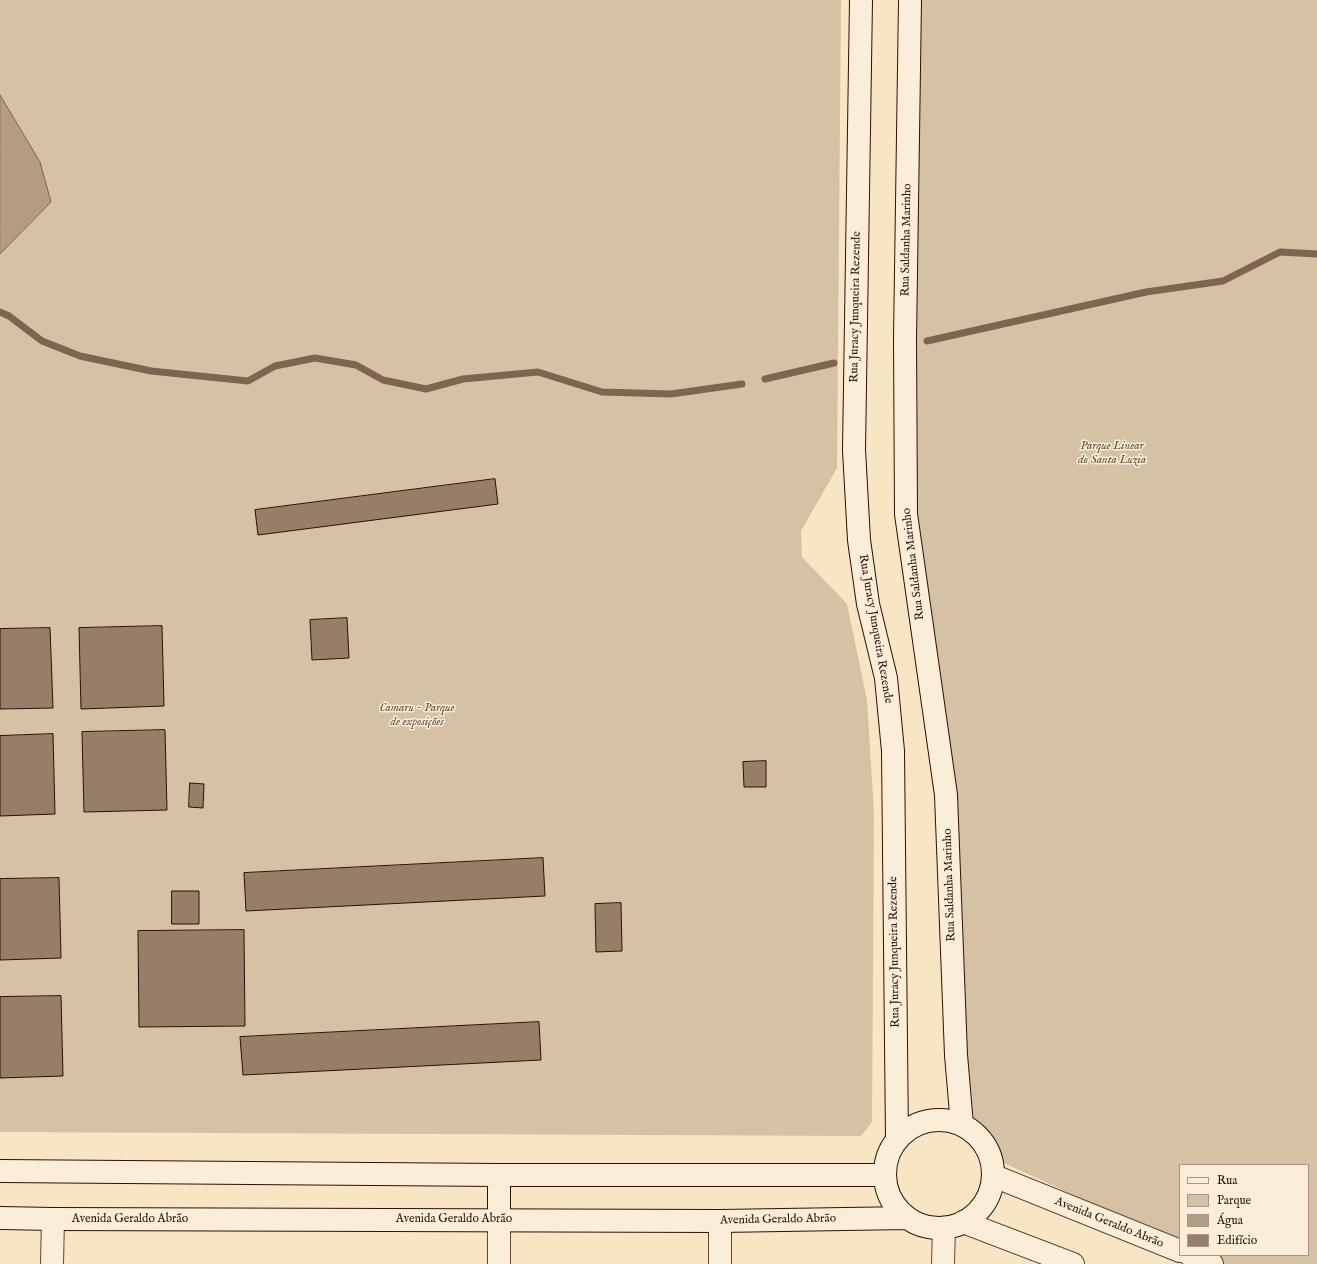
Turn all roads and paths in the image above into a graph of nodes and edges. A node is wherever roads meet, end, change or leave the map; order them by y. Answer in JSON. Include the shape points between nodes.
{"nodes":[{"id":1,"x":861,"y":0,"type":"edge"},
{"id":2,"x":910,"y":0,"type":"edge"},
{"id":3,"x":962,"y":1125,"type":"junction"},
{"id":4,"x":897,"y":1139,"type":"junction"},
{"id":5,"x":0,"y":1171,"type":"edge"},
{"id":6,"x":884,"y":1174,"type":"junction"},
{"id":7,"x":499,"y":1175,"type":"junction"},
{"id":8,"x":994,"y":1176,"type":"junction"},
{"id":9,"x":0,"y":1218,"type":"edge"},
{"id":10,"x":908,"y":1218,"type":"junction"},
{"id":11,"x":53,"y":1220,"type":"junction"},
{"id":12,"x":500,"y":1220,"type":"junction"},
{"id":13,"x":720,"y":1221,"type":"junction"},
{"id":14,"x":953,"y":1225,"type":"junction"},
{"id":15,"x":1179,"y":1251,"type":"edge"},
{"id":16,"x":1192,"y":1256,"type":"edge"},
{"id":17,"x":52,"y":1264,"type":"edge"},
{"id":18,"x":499,"y":1264,"type":"edge"},
{"id":19,"x":720,"y":1264,"type":"edge"},
{"id":20,"x":944,"y":1264,"type":"edge"},
{"id":21,"x":1073,"y":1264,"type":"edge"},
{"id":22,"x":1212,"y":1264,"type":"edge"}],
"edges":[{"from":1,"to":4,"type":"main road","name":"Rua Juracy Junqueira Rezende","via":[[854,450],[859,540],[868,604],[886,678],[894,751]]},
{"from":2,"to":3,"type":"main road","name":"Rua Saldanha Marinho","via":[[905,339],[906,514],[946,795],[956,1055]]},
{"from":3,"to":4,"type":"main road","name":"Avenida Geraldo Abrão","via":[[944,1120],[926,1121],[910,1128]]},
{"from":3,"to":8,"type":"main road","name":"Avenida Geraldo Abrão","via":[[978,1136],[989,1151]]},
{"from":4,"to":6,"type":"main road","name":"Avenida Geraldo Abrão","via":[[888,1154]]},
{"from":5,"to":7,"type":"main road"},
{"from":6,"to":7,"type":"main road"},
{"from":6,"to":10,"type":"main road","name":"Avenida Geraldo Abrão","via":[[886,1188],[893,1204]]},
{"from":7,"to":12,"type":"main road"},
{"from":8,"to":14,"type":"main road","name":"Avenida Geraldo Abrão","via":[[992,1188],[984,1205],[971,1218]]},
{"from":8,"to":15,"type":"main road","name":"Avenida Geraldo Abrão"},
{"from":9,"to":11,"type":"main road","name":"Avenida Geraldo Abrão"},
{"from":10,"to":13,"type":"main road","name":"Avenida Geraldo Abrão"},
{"from":10,"to":14,"type":"main road","name":"Avenida Geraldo Abrão","via":[[920,1225],[937,1228]]},
{"from":11,"to":12,"type":"main road","name":"Avenida Geraldo Abrão"},
{"from":11,"to":17,"type":"main road"},
{"from":12,"to":13,"type":"main road","name":"Avenida Geraldo Abrão"},
{"from":12,"to":18,"type":"main road"},
{"from":13,"to":19,"type":"main road"},
{"from":14,"to":20,"type":"main road"},
{"from":14,"to":21,"type":"main road","name":"Avenida Geraldo Abrão"},
{"from":16,"to":22,"type":"main road"}]}
